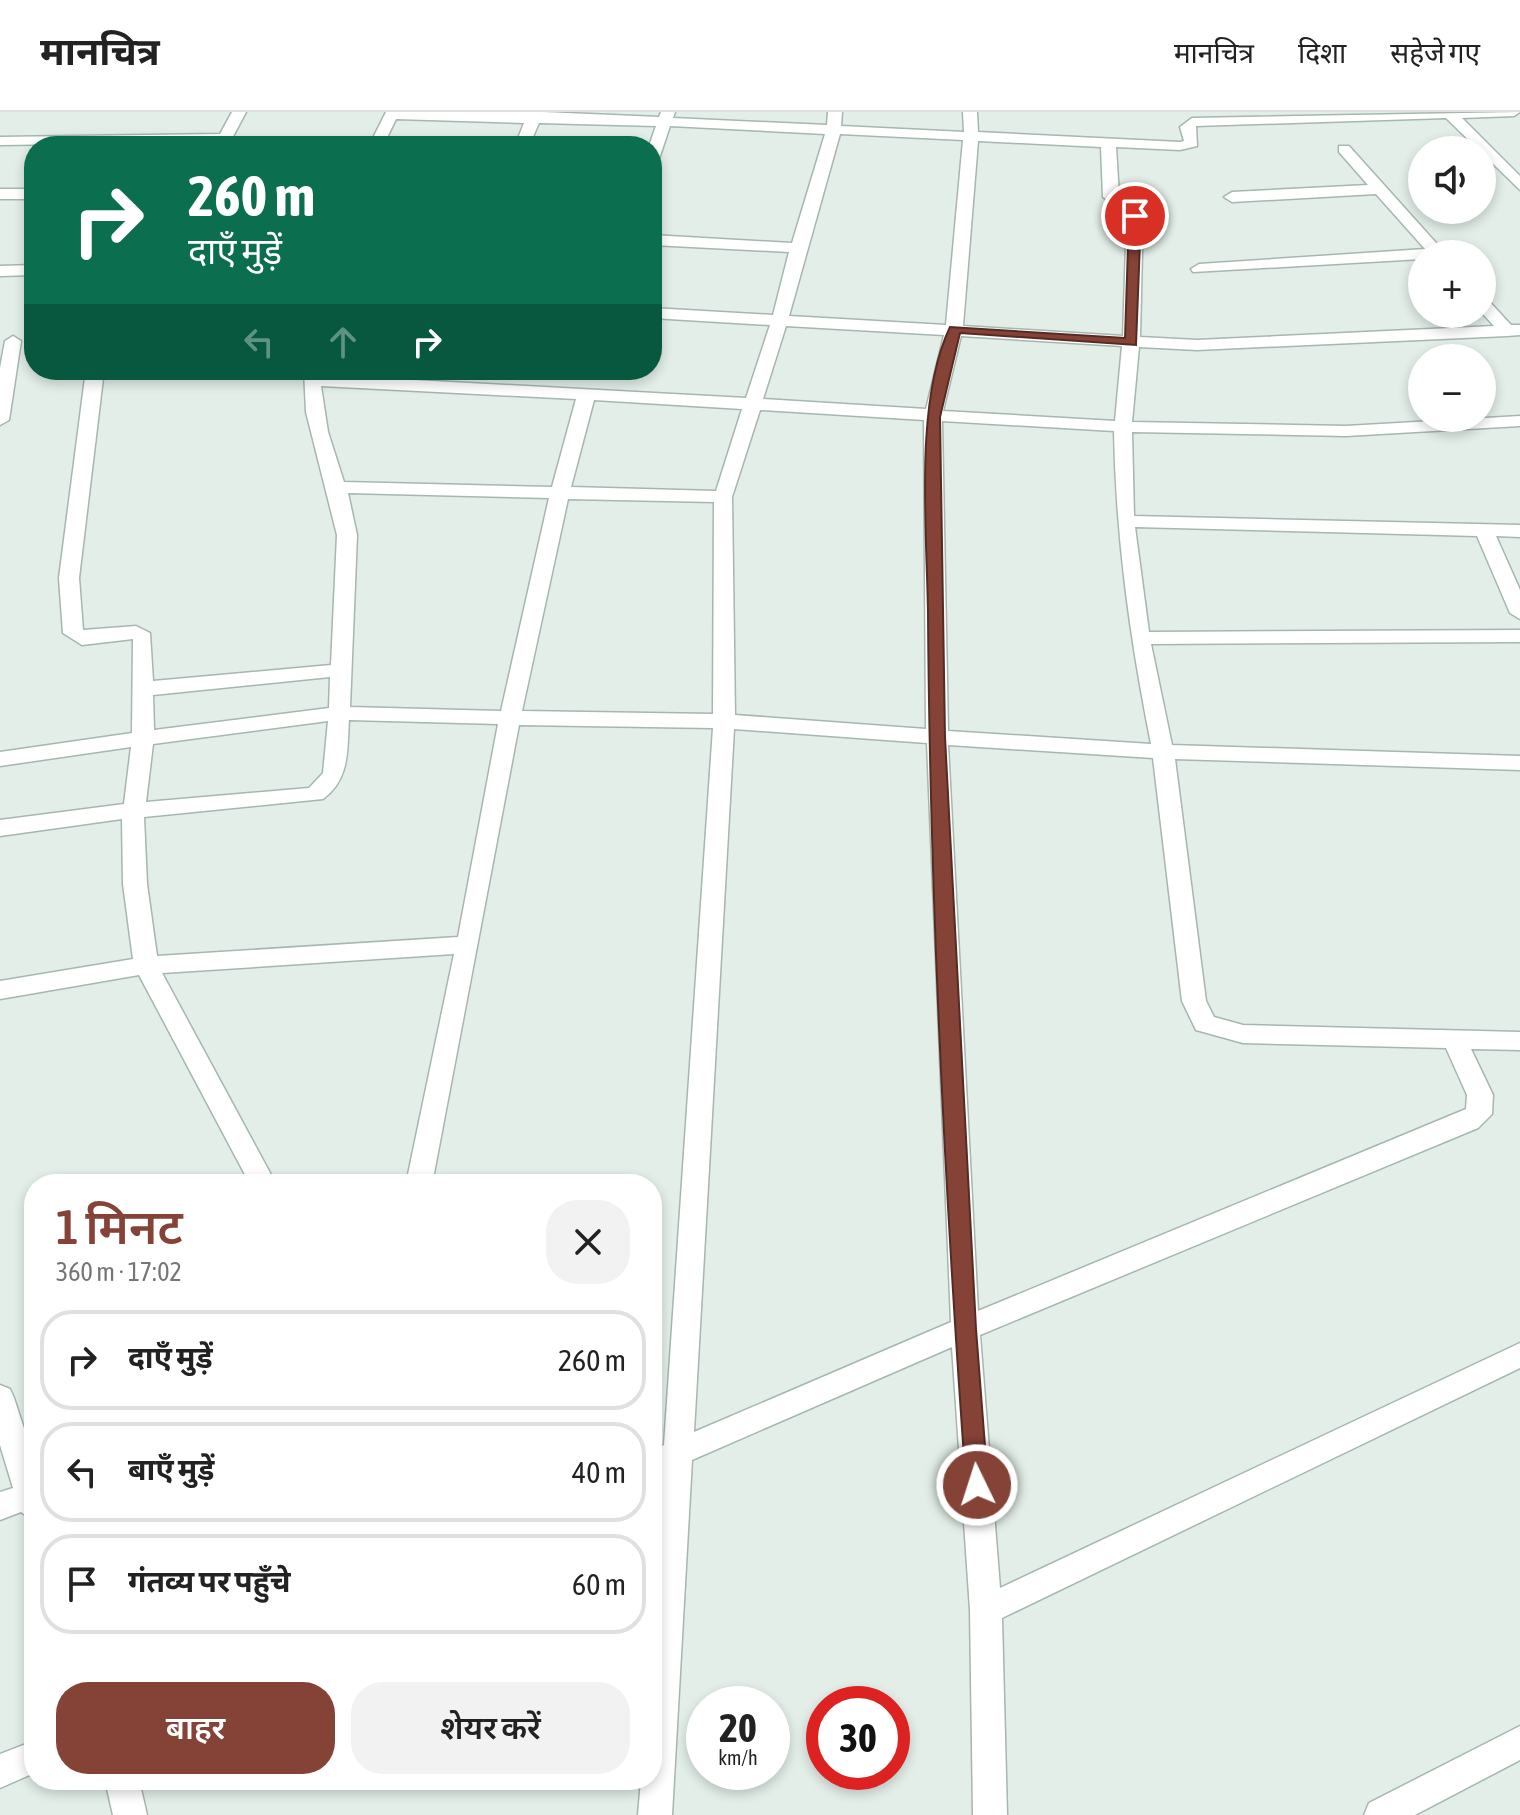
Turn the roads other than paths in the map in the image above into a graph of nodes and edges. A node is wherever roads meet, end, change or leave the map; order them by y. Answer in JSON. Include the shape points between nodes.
{"nodes":[{"id":1,"x":239,"y":112,"type":"edge"},
{"id":2,"x":835,"y":112,"type":"edge"},
{"id":3,"x":970,"y":112,"type":"edge"},
{"id":4,"x":1514,"y":112,"type":"edge"},
{"id":5,"x":392,"y":114,"type":"edge"},
{"id":6,"x":535,"y":115,"type":"edge"},
{"id":7,"x":1451,"y":115,"type":"junction"},
{"id":8,"x":667,"y":117,"type":"edge"},
{"id":9,"x":834,"y":129,"type":"junction"},
{"id":10,"x":226,"y":136,"type":"edge"},
{"id":11,"x":381,"y":136,"type":"edge"},
{"id":12,"x":526,"y":136,"type":"edge"},
{"id":13,"x":660,"y":136,"type":"edge"},
{"id":14,"x":971,"y":136,"type":"junction"},
{"id":15,"x":0,"y":141,"type":"edge"},
{"id":16,"x":24,"y":141,"type":"edge"},
{"id":17,"x":1108,"y":142,"type":"junction"},
{"id":18,"x":1344,"y":149,"type":"dead end"},
{"id":19,"x":1520,"y":185,"type":"edge"},
{"id":20,"x":1380,"y":189,"type":"junction"},
{"id":21,"x":0,"y":194,"type":"edge"},
{"id":22,"x":24,"y":194,"type":"edge"},
{"id":23,"x":1232,"y":197,"type":"dead end"},
{"id":24,"x":1425,"y":240,"type":"edge"},
{"id":25,"x":662,"y":241,"type":"edge"},
{"id":26,"x":798,"y":248,"type":"junction"},
{"id":27,"x":1408,"y":255,"type":"edge"},
{"id":28,"x":1199,"y":269,"type":"dead end"},
{"id":29,"x":24,"y":270,"type":"edge"},
{"id":30,"x":0,"y":271,"type":"edge"},
{"id":31,"x":662,"y":313,"type":"edge"},
{"id":32,"x":1496,"y":316,"type":"edge"},
{"id":33,"x":780,"y":319,"type":"junction"},
{"id":34,"x":954,"y":329,"type":"junction"},
{"id":35,"x":1513,"y":331,"type":"edge"},
{"id":36,"x":6,"y":342,"type":"edge"},
{"id":37,"x":1131,"y":342,"type":"junction"},
{"id":38,"x":94,"y":380,"type":"edge"},
{"id":39,"x":312,"y":380,"type":"edge"},
{"id":40,"x":377,"y":380,"type":"edge"},
{"id":41,"x":586,"y":396,"type":"junction"},
{"id":42,"x":752,"y":406,"type":"junction"},
{"id":43,"x":933,"y":417,"type":"junction"},
{"id":44,"x":0,"y":420,"type":"edge"},
{"id":45,"x":1520,"y":421,"type":"edge"},
{"id":46,"x":1123,"y":425,"type":"junction"},
{"id":47,"x":338,"y":487,"type":"junction"},
{"id":48,"x":560,"y":492,"type":"junction"},
{"id":49,"x":723,"y":497,"type":"junction"},
{"id":50,"x":1125,"y":521,"type":"junction"},
{"id":51,"x":1484,"y":530,"type":"junction"},
{"id":52,"x":1520,"y":531,"type":"edge"},
{"id":53,"x":1520,"y":613,"type":"edge"},
{"id":54,"x":1520,"y":636,"type":"edge"},
{"id":55,"x":1140,"y":638,"type":"junction"},
{"id":56,"x":341,"y":670,"type":"junction"},
{"id":57,"x":143,"y":689,"type":"junction"},
{"id":58,"x":339,"y":713,"type":"junction"},
{"id":59,"x":510,"y":718,"type":"junction"},
{"id":60,"x":724,"y":721,"type":"junction"},
{"id":61,"x":937,"y":737,"type":"junction"},
{"id":62,"x":143,"y":738,"type":"junction"},
{"id":63,"x":1163,"y":752,"type":"junction"},
{"id":64,"x":0,"y":759,"type":"edge"},
{"id":65,"x":1520,"y":763,"type":"edge"},
{"id":66,"x":134,"y":810,"type":"junction"},
{"id":67,"x":0,"y":828,"type":"edge"},
{"id":68,"x":468,"y":945,"type":"junction"},
{"id":69,"x":146,"y":965,"type":"junction"},
{"id":70,"x":0,"y":990,"type":"edge"},
{"id":71,"x":1454,"y":1039,"type":"junction"},
{"id":72,"x":1520,"y":1041,"type":"edge"},
{"id":73,"x":258,"y":1174,"type":"edge"},
{"id":74,"x":421,"y":1174,"type":"edge"},
{"id":75,"x":965,"y":1329,"type":"junction"},
{"id":76,"x":1520,"y":1355,"type":"edge"},
{"id":77,"x":0,"y":1398,"type":"edge"},
{"id":78,"x":665,"y":1458,"type":"edge"},
{"id":79,"x":24,"y":1475,"type":"edge"},
{"id":80,"x":24,"y":1502,"type":"edge"},
{"id":81,"x":0,"y":1506,"type":"edge"},
{"id":82,"x":662,"y":1565,"type":"edge"},
{"id":83,"x":986,"y":1610,"type":"junction"},
{"id":84,"x":1520,"y":1742,"type":"edge"},
{"id":85,"x":24,"y":1761,"type":"edge"},
{"id":86,"x":0,"y":1771,"type":"edge"},
{"id":87,"x":124,"y":1790,"type":"edge"},
{"id":88,"x":656,"y":1790,"type":"edge"},
{"id":89,"x":130,"y":1815,"type":"edge"},
{"id":90,"x":655,"y":1815,"type":"edge"},
{"id":91,"x":990,"y":1815,"type":"edge"},
{"id":92,"x":1381,"y":1815,"type":"edge"}],
"edges":[{"from":1,"to":10,"type":"street"},
{"from":2,"to":9,"type":"street"},
{"from":3,"to":14,"type":"street"},
{"from":4,"to":7,"type":"street"},
{"from":5,"to":6,"type":"street"},
{"from":5,"to":11,"type":"street"},
{"from":6,"to":8,"type":"street"},
{"from":6,"to":12,"type":"street"},
{"from":7,"to":17,"type":"street","via":[[1198,121],[1188,123],[1188,145]]},
{"from":7,"to":19,"type":"street"},
{"from":8,"to":9,"type":"street"},
{"from":8,"to":13,"type":"street"},
{"from":9,"to":14,"type":"street"},
{"from":9,"to":26,"type":"street"},
{"from":14,"to":17,"type":"street"},
{"from":14,"to":34,"type":"street"},
{"from":15,"to":16,"type":"street"},
{"from":17,"to":37,"type":"street","via":[[1111,197],[1135,212]]},
{"from":18,"to":20,"type":"street"},
{"from":20,"to":23,"type":"street"},
{"from":20,"to":24,"type":"street"},
{"from":21,"to":22,"type":"street"},
{"from":25,"to":26,"type":"street"},
{"from":26,"to":33,"type":"street"},
{"from":27,"to":28,"type":"street"},
{"from":29,"to":30,"type":"street"},
{"from":31,"to":33,"type":"street"},
{"from":32,"to":35,"type":"street"},
{"from":33,"to":34,"type":"street"},
{"from":33,"to":42,"type":"street"},
{"from":34,"to":37,"type":"street"},
{"from":34,"to":43,"type":"street"},
{"from":35,"to":37,"type":"street","via":[[1251,345]]},
{"from":36,"to":44,"type":"street"},
{"from":37,"to":46,"type":"street"},
{"from":38,"to":57,"type":"street","via":[[69,578],[70,620],[73,633],[82,639],[136,632],[143,637]]},
{"from":39,"to":47,"type":"street","via":[[315,413]]},
{"from":40,"to":41,"type":"street"},
{"from":41,"to":42,"type":"street"},
{"from":41,"to":48,"type":"street"},
{"from":42,"to":43,"type":"street"},
{"from":42,"to":49,"type":"street"},
{"from":43,"to":46,"type":"street"},
{"from":43,"to":61,"type":"street"},
{"from":45,"to":46,"type":"street","via":[[1347,431]]},
{"from":46,"to":50,"type":"street"},
{"from":47,"to":48,"type":"street"},
{"from":47,"to":56,"type":"street","via":[[347,535]]},
{"from":48,"to":49,"type":"street"},
{"from":48,"to":59,"type":"street"},
{"from":49,"to":60,"type":"street"},
{"from":50,"to":51,"type":"street"},
{"from":50,"to":55,"type":"street"},
{"from":51,"to":52,"type":"street"},
{"from":51,"to":53,"type":"street"},
{"from":54,"to":55,"type":"street"},
{"from":55,"to":63,"type":"street"},
{"from":56,"to":57,"type":"street"},
{"from":56,"to":58,"type":"street"},
{"from":57,"to":62,"type":"street"},
{"from":58,"to":59,"type":"street"},
{"from":58,"to":62,"type":"street"},
{"from":58,"to":66,"type":"street","via":[[334,773],[315,794]]},
{"from":59,"to":60,"type":"street"},
{"from":59,"to":68,"type":"street"},
{"from":60,"to":61,"type":"street"},
{"from":60,"to":78,"type":"street"},
{"from":61,"to":63,"type":"street"},
{"from":61,"to":75,"type":"street"},
{"from":62,"to":64,"type":"street"},
{"from":62,"to":66,"type":"street"},
{"from":63,"to":65,"type":"street"},
{"from":63,"to":71,"type":"street","via":[[1194,1001],[1205,1024],[1243,1034]]},
{"from":66,"to":67,"type":"street"},
{"from":66,"to":69,"type":"street","via":[[133,854]]},
{"from":68,"to":69,"type":"street"},
{"from":68,"to":74,"type":"street"},
{"from":69,"to":70,"type":"street"},
{"from":69,"to":73,"type":"street"},
{"from":71,"to":72,"type":"street"},
{"from":71,"to":75,"type":"street","via":[[1480,1095],[1479,1114],[1469,1121]]},
{"from":75,"to":78,"type":"street"},
{"from":75,"to":83,"type":"street"},
{"from":76,"to":83,"type":"street"},
{"from":77,"to":79,"type":"street"},
{"from":78,"to":82,"type":"street"},
{"from":80,"to":81,"type":"street"},
{"from":83,"to":91,"type":"street"},
{"from":84,"to":92,"type":"street"},
{"from":85,"to":86,"type":"street"},
{"from":87,"to":89,"type":"street"},
{"from":88,"to":90,"type":"street"}]}
